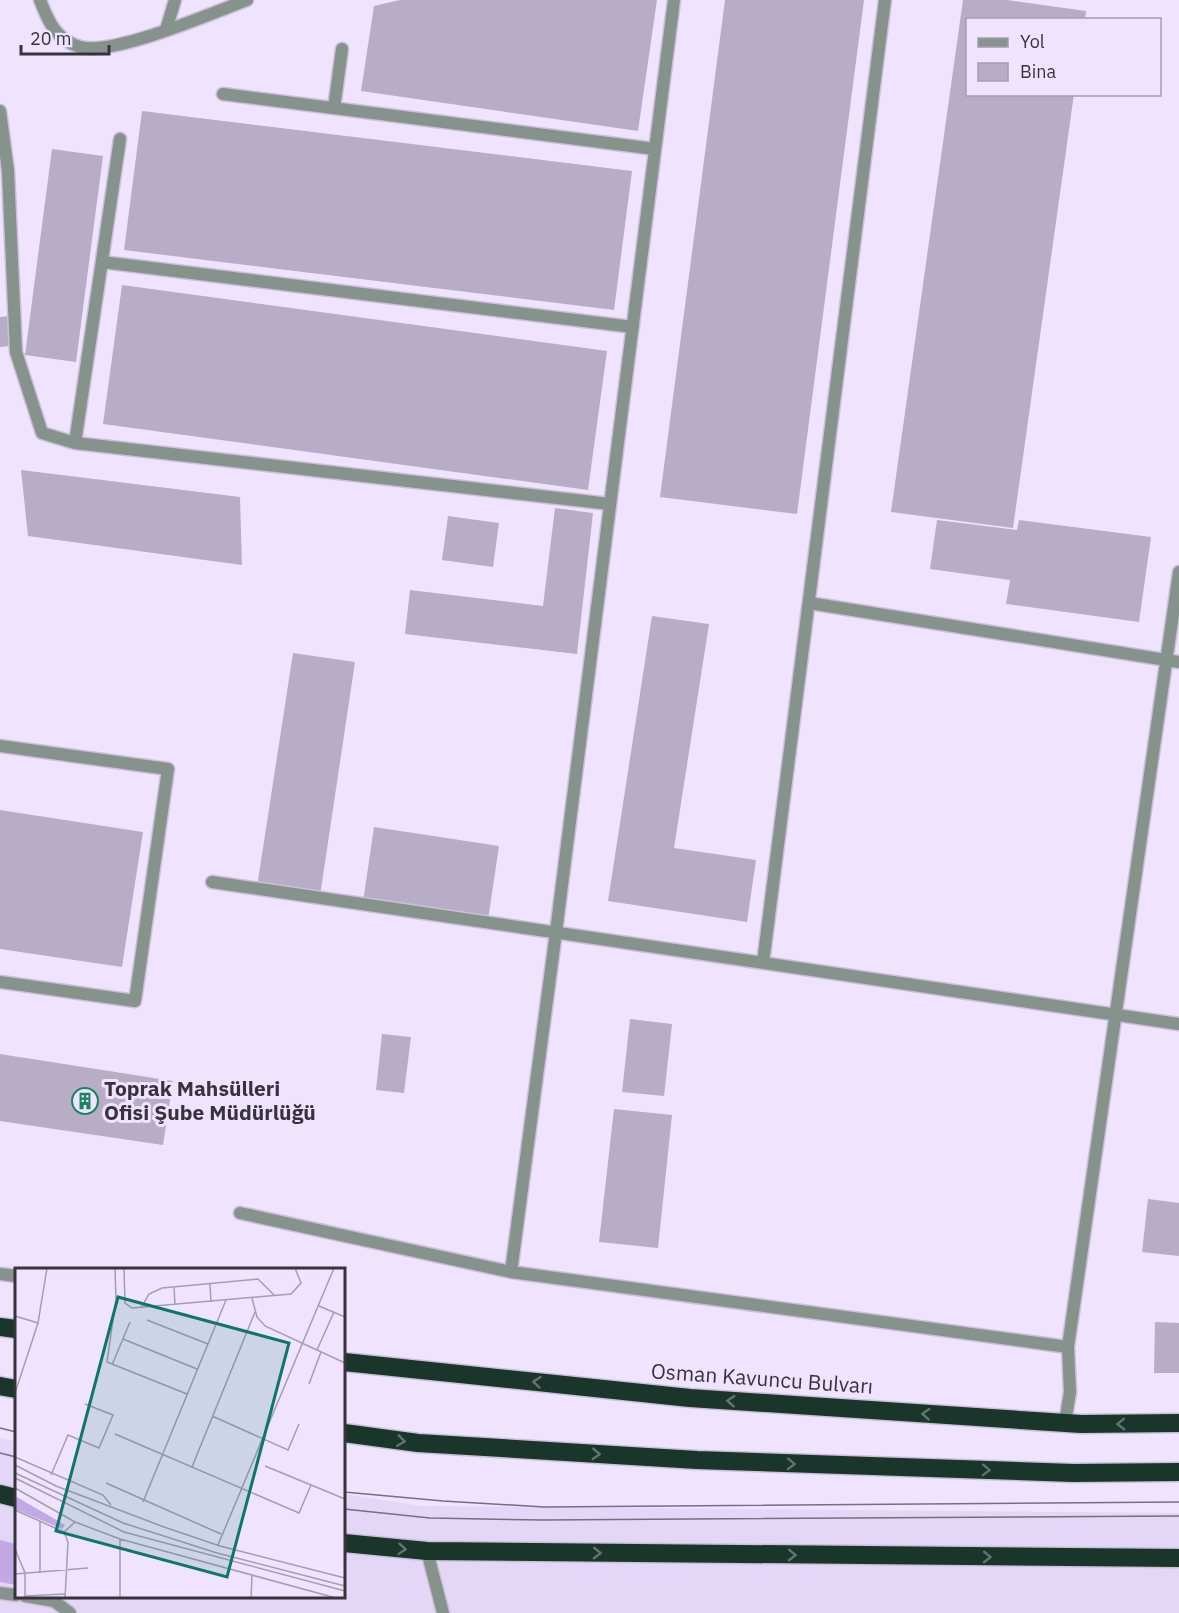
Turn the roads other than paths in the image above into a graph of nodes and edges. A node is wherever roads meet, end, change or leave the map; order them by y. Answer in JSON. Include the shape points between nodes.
{"nodes":[{"id":1,"x":40,"y":0,"type":"edge"},
{"id":2,"x":175,"y":0,"type":"edge"},
{"id":3,"x":247,"y":0,"type":"edge"},
{"id":4,"x":674,"y":0,"type":"edge"},
{"id":5,"x":885,"y":0,"type":"edge"},
{"id":6,"x":166,"y":30,"type":"junction"},
{"id":7,"x":342,"y":49,"type":"dead end"},
{"id":8,"x":223,"y":94,"type":"dead end"},
{"id":9,"x":334,"y":108,"type":"junction"},
{"id":10,"x":0,"y":111,"type":"edge"},
{"id":11,"x":120,"y":139,"type":"dead end"},
{"id":12,"x":655,"y":149,"type":"junction"},
{"id":13,"x":102,"y":262,"type":"junction"},
{"id":14,"x":633,"y":327,"type":"junction"},
{"id":15,"x":75,"y":443,"type":"junction"},
{"id":16,"x":610,"y":504,"type":"junction"},
{"id":17,"x":1179,"y":572,"type":"edge"},
{"id":18,"x":809,"y":603,"type":"junction"},
{"id":19,"x":1173,"y":661,"type":"edge"},
{"id":20,"x":0,"y":746,"type":"edge"},
{"id":21,"x":212,"y":882,"type":"dead end"},
{"id":22,"x":556,"y":932,"type":"junction"},
{"id":23,"x":763,"y":963,"type":"junction"},
{"id":24,"x":0,"y":982,"type":"edge"},
{"id":25,"x":1116,"y":1014,"type":"junction"},
{"id":26,"x":1179,"y":1024,"type":"edge"},
{"id":27,"x":240,"y":1213,"type":"dead end"},
{"id":28,"x":511,"y":1272,"type":"junction"},
{"id":29,"x":0,"y":1274,"type":"edge"},
{"id":30,"x":15,"y":1276,"type":"edge"},
{"id":31,"x":0,"y":1327,"type":"edge"},
{"id":32,"x":15,"y":1329,"type":"edge"},
{"id":33,"x":1068,"y":1347,"type":"junction"},
{"id":34,"x":345,"y":1362,"type":"edge"},
{"id":35,"x":0,"y":1386,"type":"edge"},
{"id":36,"x":15,"y":1389,"type":"edge"},
{"id":37,"x":1065,"y":1423,"type":"junction"},
{"id":38,"x":1179,"y":1423,"type":"edge"},
{"id":39,"x":345,"y":1433,"type":"edge"},
{"id":40,"x":1179,"y":1472,"type":"edge"},
{"id":41,"x":0,"y":1494,"type":"edge"},
{"id":42,"x":15,"y":1498,"type":"edge"},
{"id":43,"x":345,"y":1544,"type":"edge"},
{"id":44,"x":427,"y":1551,"type":"junction"},
{"id":45,"x":1179,"y":1558,"type":"edge"},
{"id":46,"x":0,"y":1593,"type":"edge"},
{"id":47,"x":15,"y":1595,"type":"edge"},
{"id":48,"x":56,"y":1599,"type":"edge"},
{"id":49,"x":70,"y":1613,"type":"edge"},
{"id":50,"x":443,"y":1613,"type":"edge"}],
"edges":[{"from":1,"to":6,"type":"street","via":[[50,25],[80,47],[104,48]]},
{"from":2,"to":6,"type":"street"},
{"from":3,"to":6,"type":"street"},
{"from":4,"to":12,"type":"street"},
{"from":5,"to":18,"type":"street"},
{"from":7,"to":9,"type":"street"},
{"from":8,"to":9,"type":"street"},
{"from":9,"to":12,"type":"street"},
{"from":10,"to":15,"type":"street","via":[[8,171],[16,352],[42,434]]},
{"from":11,"to":13,"type":"street"},
{"from":12,"to":14,"type":"street"},
{"from":13,"to":14,"type":"street"},
{"from":13,"to":15,"type":"street"},
{"from":14,"to":16,"type":"street"},
{"from":15,"to":16,"type":"street"},
{"from":16,"to":22,"type":"street"},
{"from":17,"to":19,"type":"street"},
{"from":18,"to":19,"type":"street"},
{"from":18,"to":23,"type":"street"},
{"from":19,"to":25,"type":"street"},
{"from":20,"to":24,"type":"street","via":[[168,769],[135,1001]]},
{"from":21,"to":22,"type":"street"},
{"from":22,"to":23,"type":"street"},
{"from":22,"to":28,"type":"street"},
{"from":23,"to":25,"type":"street"},
{"from":25,"to":26,"type":"street"},
{"from":25,"to":33,"type":"street"},
{"from":27,"to":28,"type":"street"},
{"from":28,"to":33,"type":"street"},
{"from":29,"to":30,"type":"street"},
{"from":31,"to":32,"type":"highway"},
{"from":33,"to":37,"type":"street","via":[[1070,1392]]},
{"from":37,"to":34,"type":"highway","name":"Osman Kavuncu Bulvarı","one_way":true,"via":[[690,1398]]},
{"from":35,"to":36,"type":"highway"},
{"from":38,"to":37,"type":"highway","name":"Osman Kavuncu Bulvarı","one_way":true},
{"from":39,"to":40,"type":"highway","one_way":true,"via":[[418,1443],[697,1460],[1073,1473]]},
{"from":41,"to":42,"type":"highway"},
{"from":43,"to":44,"type":"highway","one_way":true},
{"from":44,"to":45,"type":"highway","one_way":true},
{"from":44,"to":50,"type":"street"},
{"from":46,"to":47,"type":"street"},
{"from":48,"to":49,"type":"street"}]}
